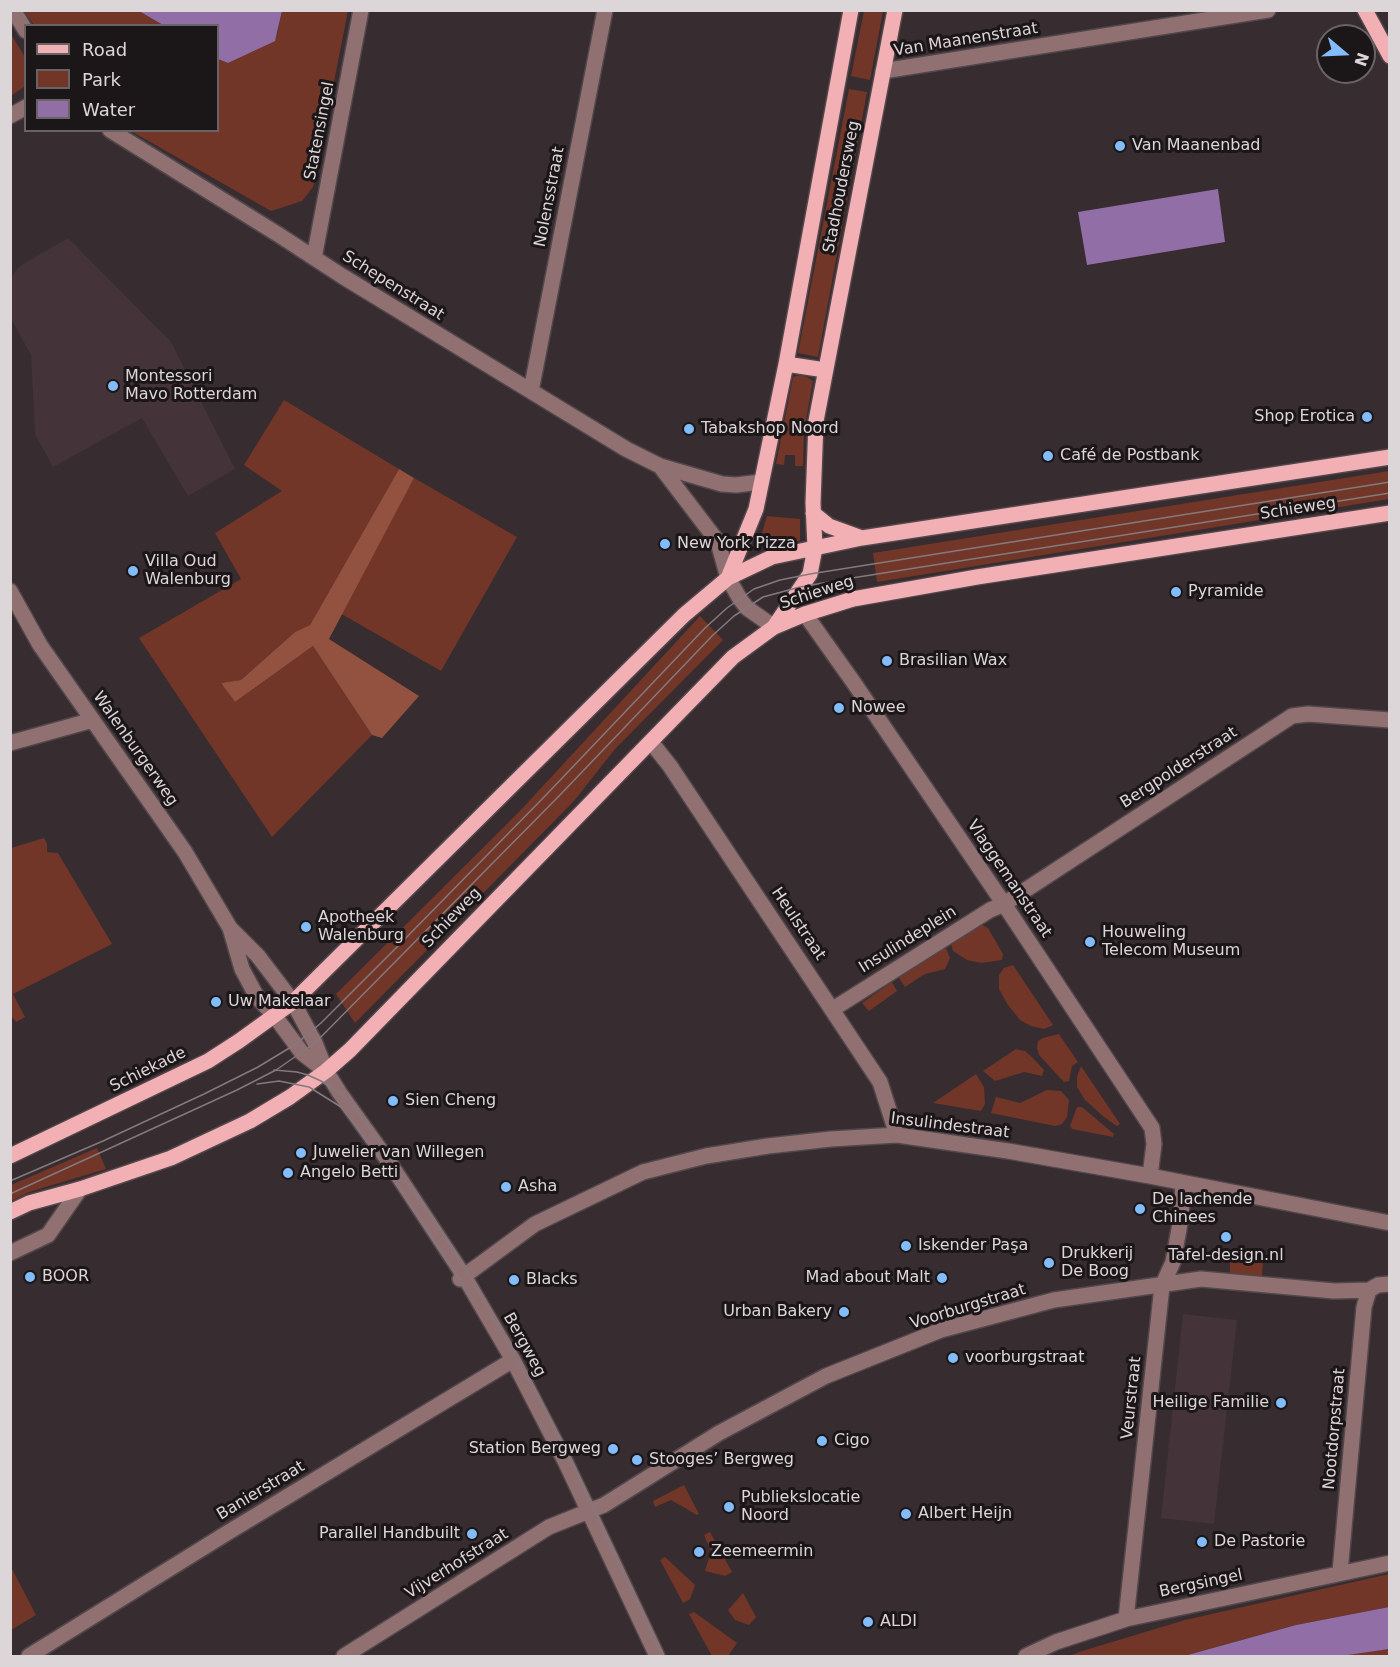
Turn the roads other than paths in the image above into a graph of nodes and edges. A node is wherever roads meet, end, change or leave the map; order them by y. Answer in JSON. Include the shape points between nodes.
{"nodes":[{"id":1,"x":13,"y":10,"type":"edge"},
{"id":2,"x":361,"y":10,"type":"edge"},
{"id":3,"x":605,"y":10,"type":"edge"},
{"id":4,"x":851,"y":10,"type":"edge"},
{"id":5,"x":895,"y":10,"type":"edge"},
{"id":6,"x":1268,"y":10,"type":"edge"},
{"id":7,"x":1365,"y":10,"type":"edge"},
{"id":8,"x":24,"y":29,"type":"edge"},
{"id":9,"x":1389,"y":56,"type":"edge"},
{"id":10,"x":883,"y":71,"type":"junction"},
{"id":11,"x":24,"y":108,"type":"edge"},
{"id":12,"x":10,"y":116,"type":"edge"},
{"id":13,"x":113,"y":132,"type":"edge"},
{"id":14,"x":314,"y":258,"type":"junction"},
{"id":15,"x":786,"y":364,"type":"junction"},
{"id":16,"x":825,"y":370,"type":"junction"},
{"id":17,"x":531,"y":391,"type":"junction"},
{"id":18,"x":1389,"y":457,"type":"edge"},
{"id":19,"x":660,"y":466,"type":"junction"},
{"id":20,"x":761,"y":482,"type":"junction"},
{"id":21,"x":813,"y":513,"type":"junction"},
{"id":22,"x":1389,"y":513,"type":"edge"},
{"id":23,"x":862,"y":538,"type":"junction"},
{"id":24,"x":815,"y":548,"type":"junction"},
{"id":25,"x":728,"y":578,"type":"junction"},
{"id":26,"x":10,"y":591,"type":"edge"},
{"id":27,"x":805,"y":614,"type":"junction"},
{"id":28,"x":774,"y":627,"type":"junction"},
{"id":29,"x":93,"y":720,"type":"junction"},
{"id":30,"x":1389,"y":720,"type":"edge"},
{"id":31,"x":651,"y":742,"type":"junction"},
{"id":32,"x":10,"y":743,"type":"edge"},
{"id":33,"x":1004,"y":904,"type":"junction"},
{"id":34,"x":230,"y":928,"type":"junction"},
{"id":35,"x":293,"y":1002,"type":"junction"},
{"id":36,"x":833,"y":1009,"type":"junction"},
{"id":37,"x":274,"y":1016,"type":"junction"},
{"id":38,"x":326,"y":1071,"type":"junction"},
{"id":39,"x":897,"y":1135,"type":"junction"},
{"id":40,"x":10,"y":1156,"type":"edge"},
{"id":41,"x":1150,"y":1176,"type":"junction"},
{"id":42,"x":1183,"y":1184,"type":"junction"},
{"id":43,"x":80,"y":1190,"type":"junction"},
{"id":44,"x":10,"y":1212,"type":"edge"},
{"id":45,"x":1389,"y":1223,"type":"edge"},
{"id":46,"x":10,"y":1253,"type":"edge"},
{"id":47,"x":462,"y":1277,"type":"junction"},
{"id":48,"x":1389,"y":1284,"type":"edge"},
{"id":49,"x":1162,"y":1286,"type":"junction"},
{"id":50,"x":1369,"y":1290,"type":"junction"},
{"id":51,"x":513,"y":1360,"type":"junction"},
{"id":52,"x":592,"y":1510,"type":"junction"},
{"id":53,"x":1389,"y":1563,"type":"edge"},
{"id":54,"x":1340,"y":1572,"type":"junction"},
{"id":55,"x":1126,"y":1619,"type":"junction"},
{"id":56,"x":29,"y":1656,"type":"edge"},
{"id":57,"x":344,"y":1656,"type":"edge"},
{"id":58,"x":657,"y":1656,"type":"edge"},
{"id":59,"x":1026,"y":1656,"type":"edge"}],
"edges":[{"from":1,"to":8,"type":"street"},
{"from":2,"to":14,"type":"street","name":"Statensingel"},
{"from":3,"to":17,"type":"street","name":"Nolensstraat"},
{"from":4,"to":15,"type":"main road","name":"Stadhoudersweg"},
{"from":5,"to":10,"type":"main road","name":"Stadhoudersweg"},
{"from":6,"to":10,"type":"street","name":"Van Maanenstraat"},
{"from":7,"to":9,"type":"main road"},
{"from":10,"to":16,"type":"main road","name":"Stadhoudersweg"},
{"from":11,"to":12,"type":"street"},
{"from":13,"to":14,"type":"street","name":"Schepenstraat"},
{"from":14,"to":17,"type":"street","name":"Schepenstraat"},
{"from":15,"to":16,"type":"main road"},
{"from":15,"to":20,"type":"main road","name":"Stadhoudersweg"},
{"from":16,"to":21,"type":"main road","name":"Stadhoudersweg","via":[[816,421]]},
{"from":17,"to":19,"type":"street","name":"Schepenstraat"},
{"from":18,"to":23,"type":"main road"},
{"from":19,"to":20,"type":"street","name":"Schepenstraat","via":[[722,484]]},
{"from":19,"to":25,"type":"street","name":"Schepenstraat","via":[[717,542]]},
{"from":20,"to":25,"type":"main road","name":"Stadhoudersweg","via":[[756,509]]},
{"from":21,"to":23,"type":"main road","via":[[829,526]]},
{"from":21,"to":24,"type":"main road","name":"Stadhoudersweg"},
{"from":22,"to":27,"type":"main road","name":"Schieweg","via":[[977,577],[853,599]]},
{"from":23,"to":24,"type":"main road"},
{"from":24,"to":25,"type":"main road","via":[[772,557]]},
{"from":24,"to":28,"type":"main road","name":"Stadhoudersweg","via":[[810,574]]},
{"from":25,"to":28,"type":"street","name":"Schepenstraat","via":[[747,608]]},
{"from":25,"to":35,"type":"main road","via":[[684,615]]},
{"from":26,"to":29,"type":"street","name":"Walenburgerweg","via":[[40,645]]},
{"from":27,"to":28,"type":"main road","name":"Schieweg"},
{"from":27,"to":33,"type":"street","name":"Vlaggemanstraat"},
{"from":28,"to":31,"type":"main road","name":"Schieweg","via":[[733,657]]},
{"from":29,"to":32,"type":"street"},
{"from":29,"to":34,"type":"street","name":"Walenburgerweg","via":[[185,852]]},
{"from":30,"to":33,"type":"street","name":"Bergpolderstraat","via":[[1292,716]]},
{"from":31,"to":36,"type":"street","name":"Heulstraat"},
{"from":31,"to":38,"type":"main road","name":"Schieweg"},
{"from":33,"to":36,"type":"street","name":"Insulindeplein"},
{"from":33,"to":41,"type":"street","name":"Vlaggemanstraat","via":[[1152,1128]]},
{"from":34,"to":35,"type":"street","name":"Walenburgerweg","via":[[258,956]]},
{"from":34,"to":37,"type":"street","name":"Walenburgerweg","via":[[243,969],[257,997]]},
{"from":35,"to":37,"type":"main road","name":"Schiekade"},
{"from":35,"to":38,"type":"street","name":"Walenburgerweg"},
{"from":36,"to":39,"type":"street","name":"Heulstraat","via":[[880,1082]]},
{"from":37,"to":38,"type":"street","name":"Walenburgerweg","via":[[302,1053]]},
{"from":37,"to":40,"type":"main road","name":"Schiekade","via":[[208,1061]]},
{"from":38,"to":43,"type":"main road","via":[[250,1121],[171,1158]]},
{"from":38,"to":47,"type":"street","name":"Bergweg"},
{"from":39,"to":41,"type":"street","name":"Insulindestraat"},
{"from":39,"to":47,"type":"street","name":"Insulindestraat","via":[[768,1146],[643,1172],[535,1224]]},
{"from":41,"to":42,"type":"street","name":"Insulindestraat"},
{"from":42,"to":45,"type":"street","name":"Insulindestraat"},
{"from":42,"to":49,"type":"street","name":"Veurstraat","via":[[1173,1262]]},
{"from":43,"to":44,"type":"main road"},
{"from":43,"to":46,"type":"street","via":[[48,1235]]},
{"from":47,"to":51,"type":"street","name":"Bergweg"},
{"from":48,"to":50,"type":"street","name":"Voorburgstraat"},
{"from":49,"to":50,"type":"street","name":"Voorburgstraat","via":[[1201,1279],[1318,1291]]},
{"from":49,"to":52,"type":"street","name":"Voorburgstraat","via":[[1054,1299],[941,1330],[826,1376],[719,1433]]},
{"from":49,"to":55,"type":"street","name":"Veurstraat"},
{"from":50,"to":54,"type":"street","name":"Nootdorpstraat","via":[[1364,1307]]},
{"from":51,"to":52,"type":"street","name":"Bergweg"},
{"from":51,"to":56,"type":"street","name":"Banierstraat"},
{"from":52,"to":57,"type":"street","name":"Vijverhofstraat","via":[[549,1527]]},
{"from":52,"to":58,"type":"street","name":"Bergweg"},
{"from":53,"to":54,"type":"street","name":"Bergsingel"},
{"from":54,"to":55,"type":"street","name":"Bergsingel"},
{"from":55,"to":59,"type":"street","name":"Bergsingel"}]}
